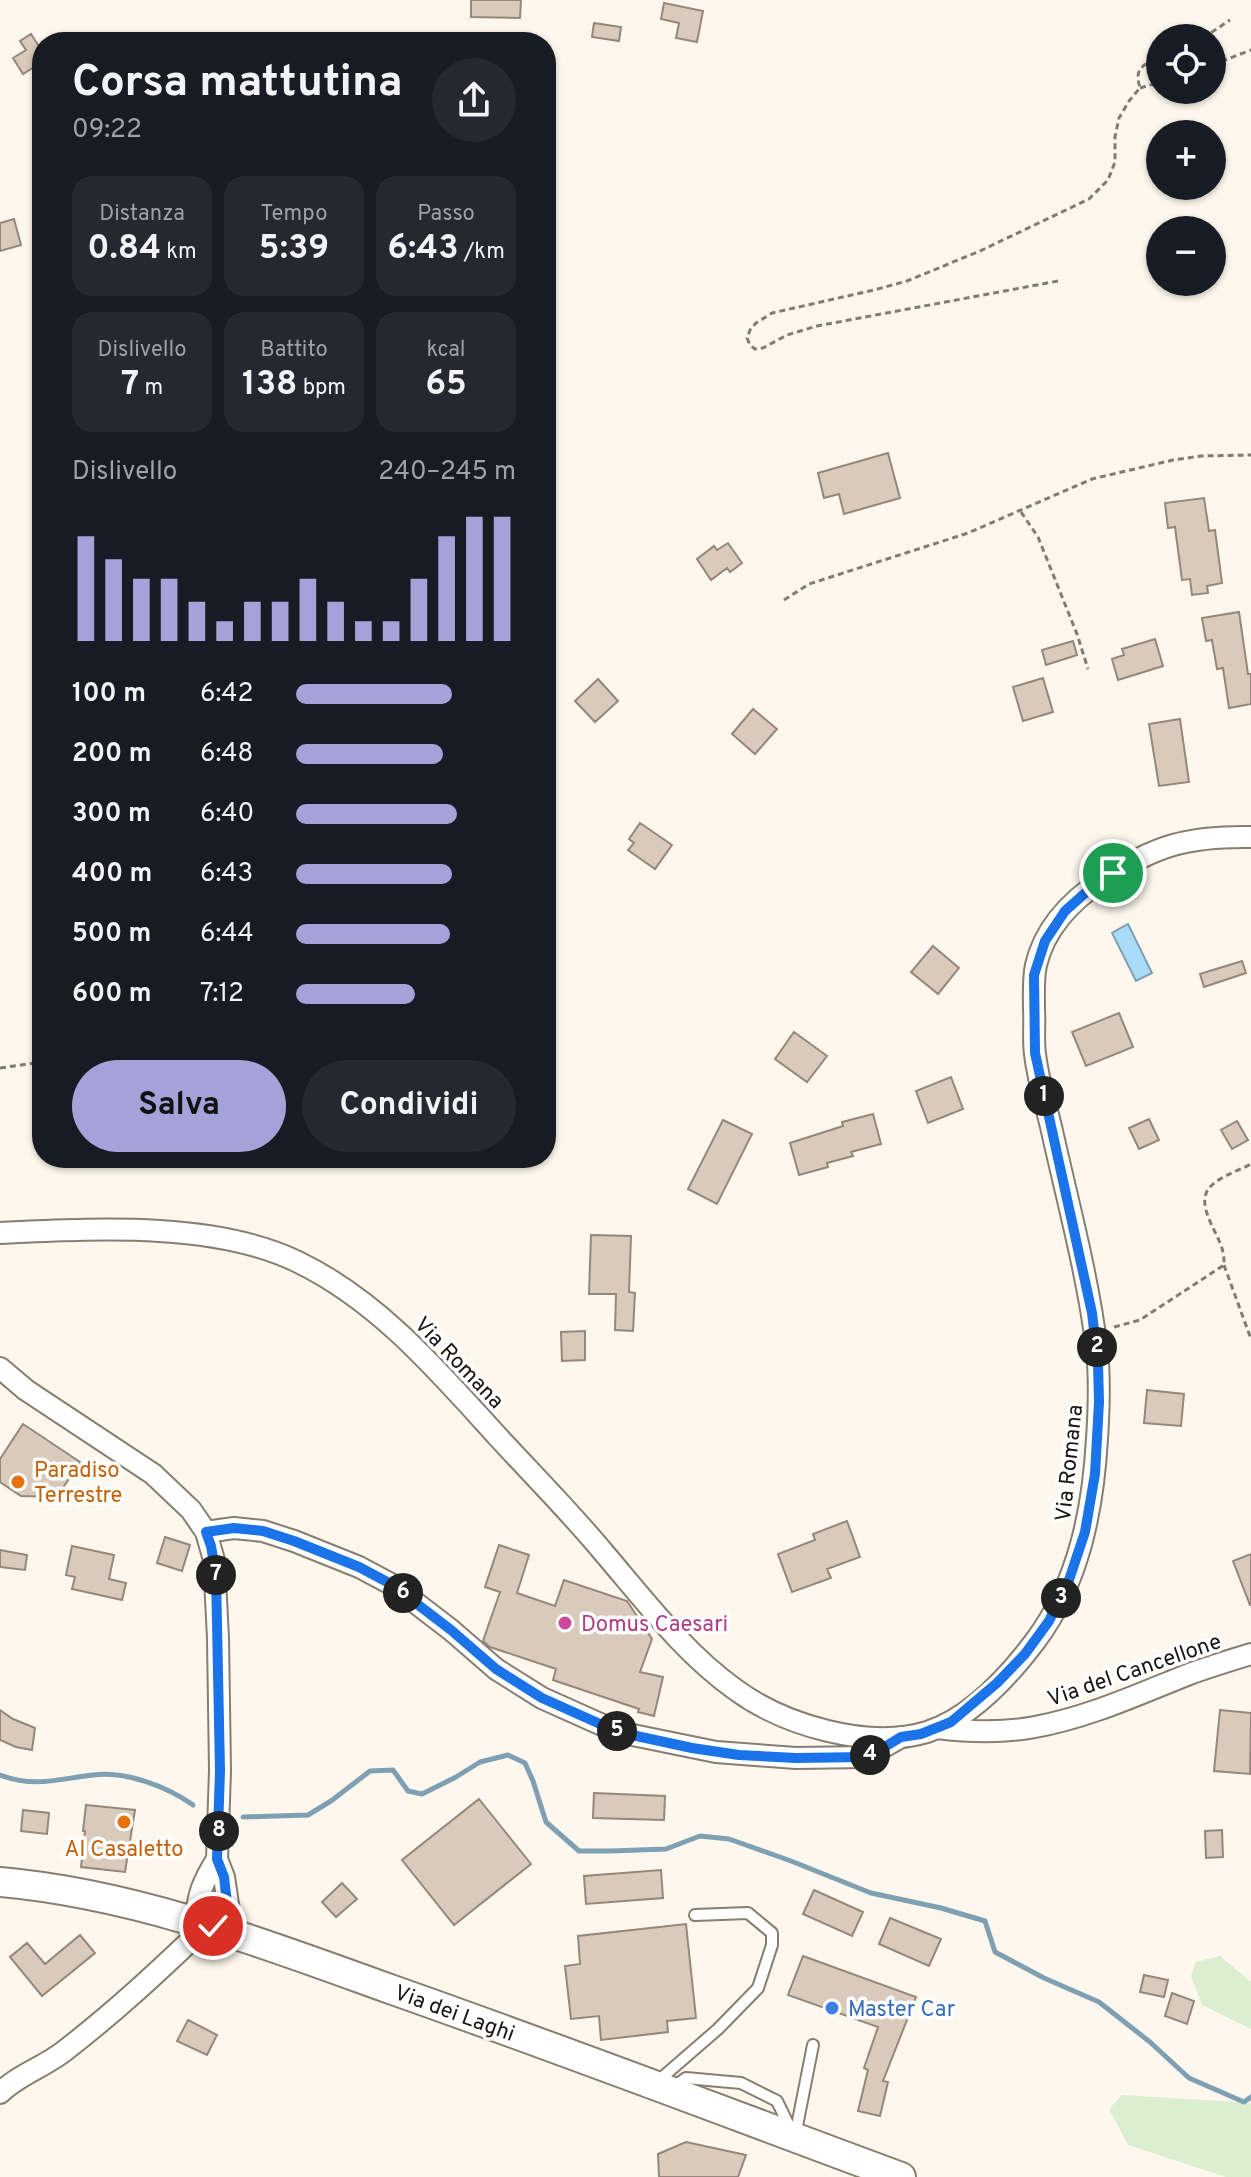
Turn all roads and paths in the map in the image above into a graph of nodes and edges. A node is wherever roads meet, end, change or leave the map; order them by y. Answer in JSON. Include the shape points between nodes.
{"nodes":[{"id":1,"x":1230,"y":20,"type":"dead end"},
{"id":2,"x":1224,"y":24,"type":"edge"},
{"id":3,"x":1251,"y":50,"type":"edge"},
{"id":4,"x":1226,"y":60,"type":"edge"},
{"id":5,"x":1146,"y":64,"type":"edge"},
{"id":6,"x":1146,"y":86,"type":"edge"},
{"id":7,"x":1140,"y":88,"type":"junction"},
{"id":8,"x":1058,"y":281,"type":"dead end"},
{"id":9,"x":1251,"y":455,"type":"edge"},
{"id":10,"x":1021,"y":512,"type":"junction"},
{"id":11,"x":784,"y":600,"type":"dead end"},
{"id":12,"x":1088,"y":669,"type":"dead end"},
{"id":13,"x":1251,"y":837,"type":"edge"},
{"id":14,"x":32,"y":1063,"type":"edge"},
{"id":15,"x":0,"y":1068,"type":"edge"},
{"id":16,"x":1251,"y":1164,"type":"edge"},
{"id":17,"x":0,"y":1233,"type":"edge"},
{"id":18,"x":1224,"y":1265,"type":"junction"},
{"id":19,"x":1094,"y":1329,"type":"junction"},
{"id":20,"x":1251,"y":1339,"type":"edge"},
{"id":21,"x":0,"y":1368,"type":"edge"},
{"id":22,"x":206,"y":1532,"type":"junction"},
{"id":23,"x":1251,"y":1654,"type":"edge"},
{"id":24,"x":937,"y":1728,"type":"junction"},
{"id":25,"x":901,"y":1737,"type":"junction"},
{"id":26,"x":217,"y":1859,"type":"junction"},
{"id":27,"x":0,"y":1882,"type":"edge"},
{"id":28,"x":200,"y":1890,"type":"junction"},
{"id":29,"x":168,"y":1913,"type":"junction"},
{"id":30,"x":695,"y":1915,"type":"dead end"},
{"id":31,"x":216,"y":1922,"type":"junction"},
{"id":32,"x":813,"y":2045,"type":"dead end"},
{"id":33,"x":660,"y":2087,"type":"junction"},
{"id":34,"x":0,"y":2093,"type":"edge"},
{"id":35,"x":795,"y":2137,"type":"junction"},
{"id":36,"x":901,"y":2177,"type":"edge"}],
"edges":[{"from":1,"to":2,"type":"path"},
{"from":3,"to":4,"type":"path"},
{"from":5,"to":7,"type":"path","via":[[1139,70]]},
{"from":6,"to":7,"type":"path"},
{"from":7,"to":8,"type":"path","via":[[1119,118],[1108,180],[1089,199],[942,268],[772,313],[756,323],[747,338],[755,349],[763,348],[817,326]]},
{"from":9,"to":10,"type":"path","via":[[1158,463],[1072,487]]},
{"from":10,"to":11,"type":"path","via":[[809,584]]},
{"from":10,"to":12,"type":"path","via":[[1038,537]]},
{"from":13,"to":19,"type":"street","name":"Via Romana","via":[[1193,839],[1133,861],[1065,911],[1039,955],[1034,975],[1035,1053]]},
{"from":14,"to":15,"type":"path"},
{"from":16,"to":18,"type":"path","via":[[1206,1191],[1206,1209]]},
{"from":17,"to":25,"type":"street","name":"Via Romana","via":[[188,1234],[260,1247],[316,1271],[378,1314],[413,1347],[593,1540],[668,1629],[725,1681],[763,1708],[800,1723],[861,1736]]},
{"from":18,"to":19,"type":"path","via":[[1140,1320]]},
{"from":18,"to":20,"type":"path"},
{"from":19,"to":24,"type":"street","name":"Via Romana","via":[[1100,1381],[1095,1474],[1075,1564],[1034,1643],[962,1714]]},
{"from":21,"to":22,"type":"street","via":[[153,1474]]},
{"from":22,"to":25,"type":"street","via":[[263,1531],[359,1567],[391,1584],[496,1669],[542,1698],[618,1732],[716,1752],[796,1758],[866,1757]]},
{"from":22,"to":26,"type":"street","via":[[216,1575]]},
{"from":23,"to":24,"type":"street","name":"Via del Cancellone","via":[[1047,1725],[986,1732]]},
{"from":24,"to":25,"type":"street","name":"Via Romana"},
{"from":26,"to":28,"type":"street"},
{"from":26,"to":31,"type":"street","via":[[224,1877]]},
{"from":27,"to":29,"type":"main road","name":"Via dei Laghi","via":[[115,1899]]},
{"from":28,"to":29,"type":"street"},
{"from":28,"to":31,"type":"street","via":[[197,1906]]},
{"from":29,"to":31,"type":"main road","name":"Via dei Laghi"},
{"from":30,"to":33,"type":"lane","via":[[748,1913],[772,1933],[772,1945],[758,1988]]},
{"from":31,"to":33,"type":"main road","name":"Via dei Laghi"},
{"from":31,"to":34,"type":"street","via":[[106,2018]]},
{"from":32,"to":35,"type":"lane"},
{"from":33,"to":35,"type":"main road","name":"Via dei Laghi"},
{"from":35,"to":36,"type":"main road","name":"Via dei Laghi"}]}
